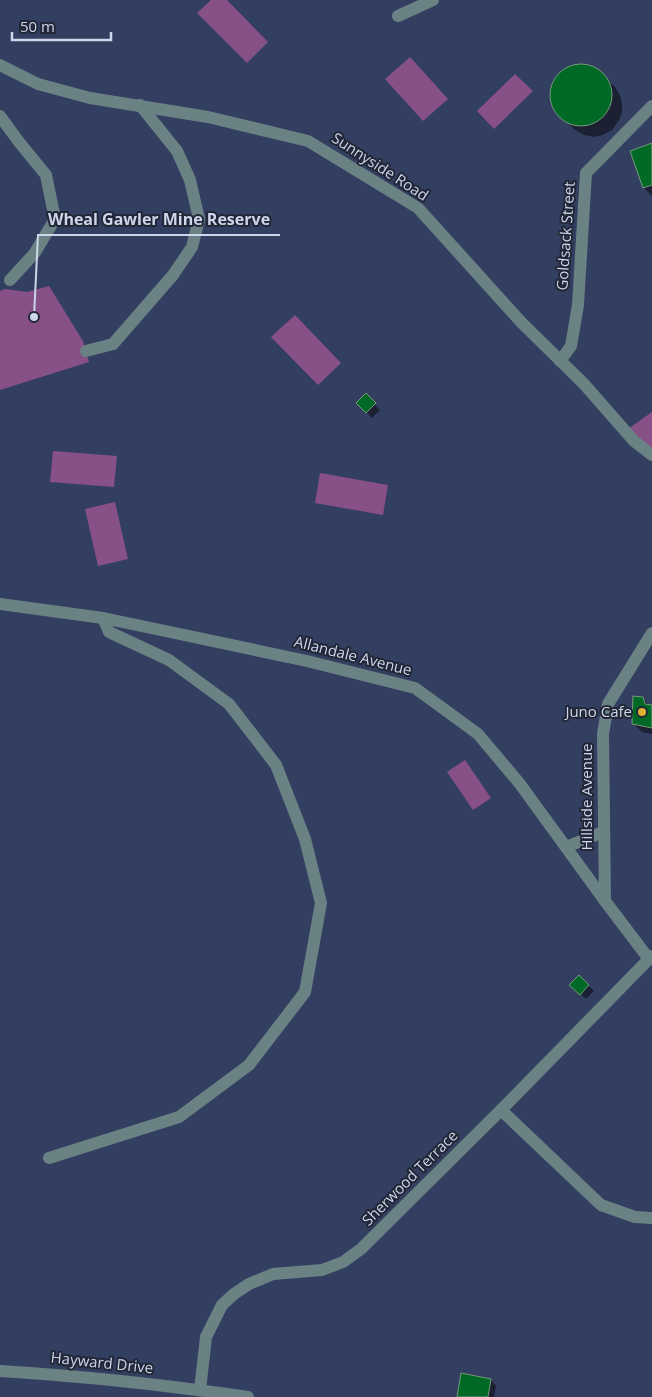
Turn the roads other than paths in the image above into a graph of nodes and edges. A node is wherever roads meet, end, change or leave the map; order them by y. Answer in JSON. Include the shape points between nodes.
{"nodes":[{"id":1,"x":433,"y":0,"type":"edge"},
{"id":2,"x":398,"y":16,"type":"dead end"},
{"id":3,"x":0,"y":65,"type":"edge"},
{"id":4,"x":140,"y":105,"type":"junction"},
{"id":5,"x":652,"y":106,"type":"edge"},
{"id":6,"x":0,"y":116,"type":"edge"},
{"id":7,"x":10,"y":280,"type":"dead end"},
{"id":8,"x":86,"y":351,"type":"dead end"},
{"id":9,"x":560,"y":361,"type":"junction"},
{"id":10,"x":652,"y":455,"type":"edge"},
{"id":11,"x":0,"y":604,"type":"edge"},
{"id":12,"x":103,"y":618,"type":"junction"},
{"id":13,"x":652,"y":633,"type":"edge"},
{"id":14,"x":603,"y":832,"type":"junction"},
{"id":15,"x":566,"y":848,"type":"junction"},
{"id":16,"x":605,"y":901,"type":"junction"},
{"id":17,"x":651,"y":958,"type":"edge"},
{"id":18,"x":502,"y":1110,"type":"junction"},
{"id":19,"x":49,"y":1158,"type":"dead end"},
{"id":20,"x":652,"y":1218,"type":"edge"},
{"id":21,"x":0,"y":1371,"type":"edge"},
{"id":22,"x":200,"y":1390,"type":"junction"},
{"id":23,"x":248,"y":1397,"type":"edge"}],
"edges":[{"from":1,"to":2,"type":"street"},
{"from":3,"to":4,"type":"street","name":"Sunnyside Road","via":[[38,84],[90,98]]},
{"from":4,"to":8,"type":"street","via":[[177,151],[190,180],[199,219],[192,247],[173,276],[113,344]]},
{"from":4,"to":9,"type":"street","name":"Sunnyside Road","via":[[208,117],[308,141],[394,193],[418,208]]},
{"from":5,"to":9,"type":"street","name":"Goldsack Street","via":[[586,173],[578,305],[571,346]]},
{"from":6,"to":7,"type":"street","via":[[46,175],[55,219],[34,254]]},
{"from":9,"to":10,"type":"street","name":"Sunnyside Road","via":[[634,441]]},
{"from":11,"to":12,"type":"street","name":"Allandale Avenue"},
{"from":12,"to":15,"type":"street","name":"Allandale Avenue","via":[[307,661],[415,688],[478,734],[520,784]]},
{"from":12,"to":19,"type":"street","via":[[109,632],[169,660],[229,704],[276,765],[304,839],[321,903],[305,992],[249,1065],[179,1117]]},
{"from":13,"to":14,"type":"street","name":"Hillside Avenue","via":[[608,704],[603,734]]},
{"from":14,"to":15,"type":"street"},
{"from":14,"to":16,"type":"street","name":"Hillside Avenue"},
{"from":15,"to":16,"type":"street","name":"Allandale Avenue"},
{"from":16,"to":17,"type":"street"},
{"from":17,"to":18,"type":"street","name":"Sherwood Terrace"},
{"from":18,"to":20,"type":"street","via":[[601,1205],[634,1217]]},
{"from":18,"to":22,"type":"street","name":"Sherwood Terrace","via":[[361,1249],[343,1262],[322,1270],[273,1274],[249,1284],[228,1299],[206,1337]]},
{"from":21,"to":22,"type":"street","name":"Hayward Drive"},
{"from":22,"to":23,"type":"street","name":"Hayward Drive"}]}
